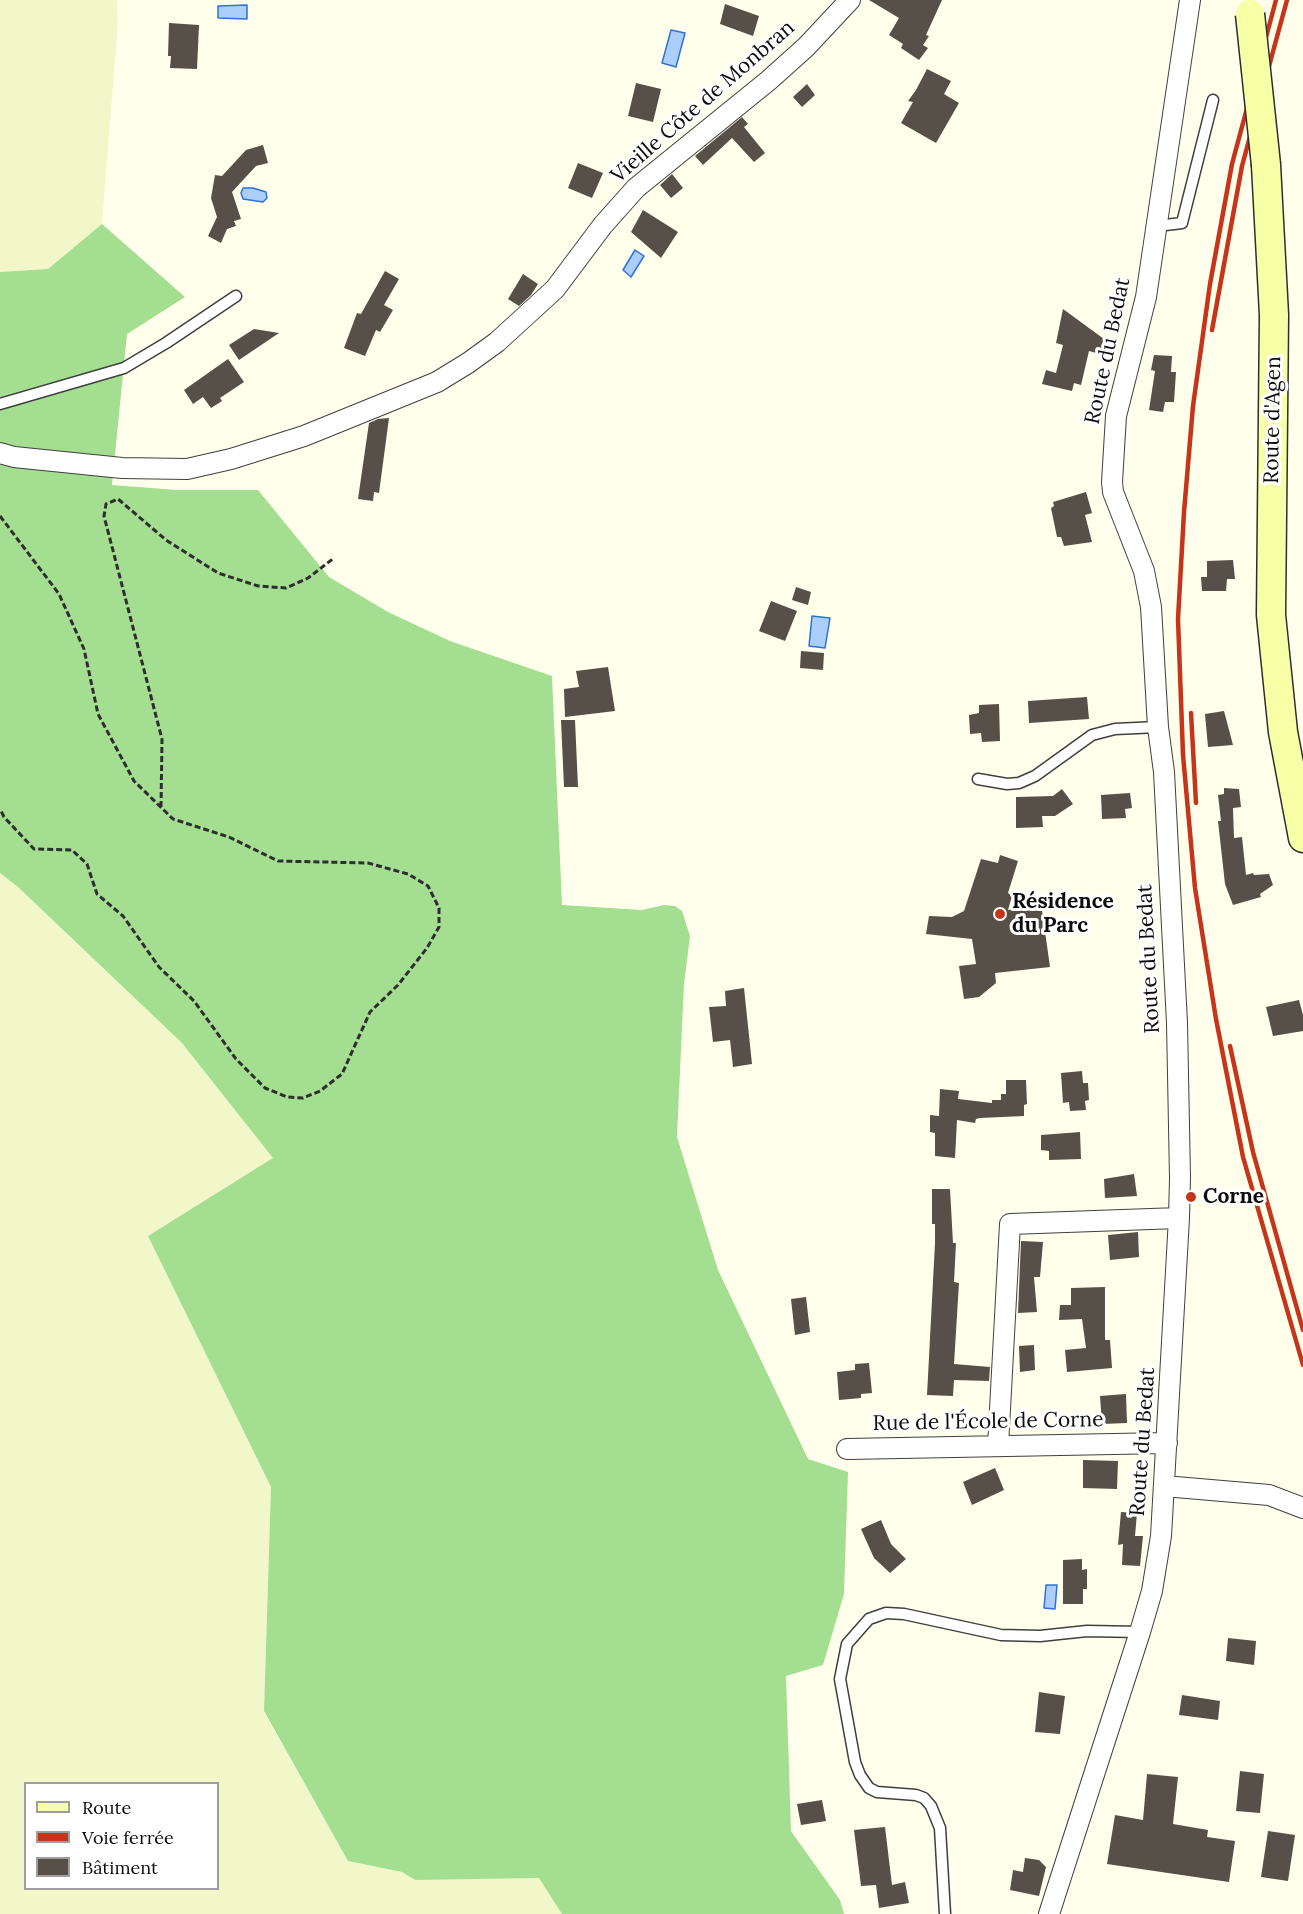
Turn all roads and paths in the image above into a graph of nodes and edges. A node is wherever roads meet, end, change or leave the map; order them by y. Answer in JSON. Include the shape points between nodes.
{"nodes":[{"id":1,"x":850,"y":0,"type":"edge"},
{"id":2,"x":1190,"y":0,"type":"edge"},
{"id":3,"x":1249,"y":7,"type":"edge"},
{"id":4,"x":1213,"y":100,"type":"dead end"},
{"id":5,"x":1157,"y":226,"type":"junction"},
{"id":6,"x":236,"y":296,"type":"dead end"},
{"id":7,"x":0,"y":404,"type":"edge"},
{"id":8,"x":0,"y":453,"type":"edge"},
{"id":9,"x":0,"y":516,"type":"edge"},
{"id":10,"x":334,"y":558,"type":"dead end"},
{"id":11,"x":1158,"y":727,"type":"junction"},
{"id":12,"x":978,"y":779,"type":"dead end"},
{"id":13,"x":161,"y":807,"type":"junction"},
{"id":14,"x":0,"y":809,"type":"edge"},
{"id":15,"x":1303,"y":838,"type":"edge"},
{"id":16,"x":1179,"y":1218,"type":"junction"},
{"id":17,"x":1167,"y":1443,"type":"junction"},
{"id":18,"x":998,"y":1446,"type":"junction"},
{"id":19,"x":847,"y":1449,"type":"dead end"},
{"id":20,"x":1164,"y":1485,"type":"junction"},
{"id":21,"x":1303,"y":1508,"type":"edge"},
{"id":22,"x":1140,"y":1632,"type":"junction"},
{"id":23,"x":945,"y":1914,"type":"edge"},
{"id":24,"x":1049,"y":1914,"type":"edge"}],
"edges":[{"from":1,"to":8,"type":"street","name":"Vieille Côte de Monbran","via":[[768,81],[636,188],[555,289],[497,342],[437,382],[312,433],[187,469],[122,468]]},
{"from":2,"to":5,"type":"street","name":"Route du Bedat"},
{"from":3,"to":15,"type":"main road","name":"Route d'Agen","bridge":true,"via":[[1266,165],[1274,315],[1271,615],[1283,732]]},
{"from":4,"to":5,"type":"lane","via":[[1182,223]]},
{"from":5,"to":11,"type":"street","name":"Route du Bedat","via":[[1146,297],[1116,416],[1112,482],[1146,580]]},
{"from":6,"to":7,"type":"lane","via":[[124,368]]},
{"from":9,"to":13,"type":"path","via":[[59,594],[84,649],[98,714],[134,781]]},
{"from":10,"to":13,"type":"path","via":[[308,578],[286,588],[258,586],[218,573],[166,540],[118,499],[106,504],[104,516],[162,739]]},
{"from":11,"to":12,"type":"lane","via":[[1115,729],[1092,735],[1019,783]]},
{"from":11,"to":16,"type":"street","name":"Route du Bedat","via":[[1164,772],[1177,1023]]},
{"from":13,"to":14,"type":"path","via":[[173,819],[229,837],[278,861],[368,863],[408,874],[428,886],[438,908],[439,927],[398,985],[370,1012],[342,1074],[320,1091],[303,1098],[286,1097],[265,1088],[236,1059],[194,1001],[159,968],[123,916],[97,894],[87,864],[72,850],[34,849]]},
{"from":16,"to":17,"type":"street","name":"Route du Bedat"},
{"from":16,"to":18,"type":"street","via":[[1010,1224]]},
{"from":17,"to":18,"type":"street","name":"Rue de l'École de Corne"},
{"from":17,"to":20,"type":"street","name":"Route du Bedat"},
{"from":18,"to":19,"type":"street","name":"Rue de l'École de Corne"},
{"from":20,"to":21,"type":"street","via":[[1269,1495]]},
{"from":20,"to":22,"type":"street","name":"Route du Bedat","via":[[1161,1536]]},
{"from":22,"to":23,"type":"lane","via":[[1001,1635],[886,1613],[869,1619],[847,1644],[840,1679],[855,1762],[869,1788],[916,1795],[932,1806],[940,1828]]},
{"from":22,"to":24,"type":"street","name":"Route du Bedat"}]}
